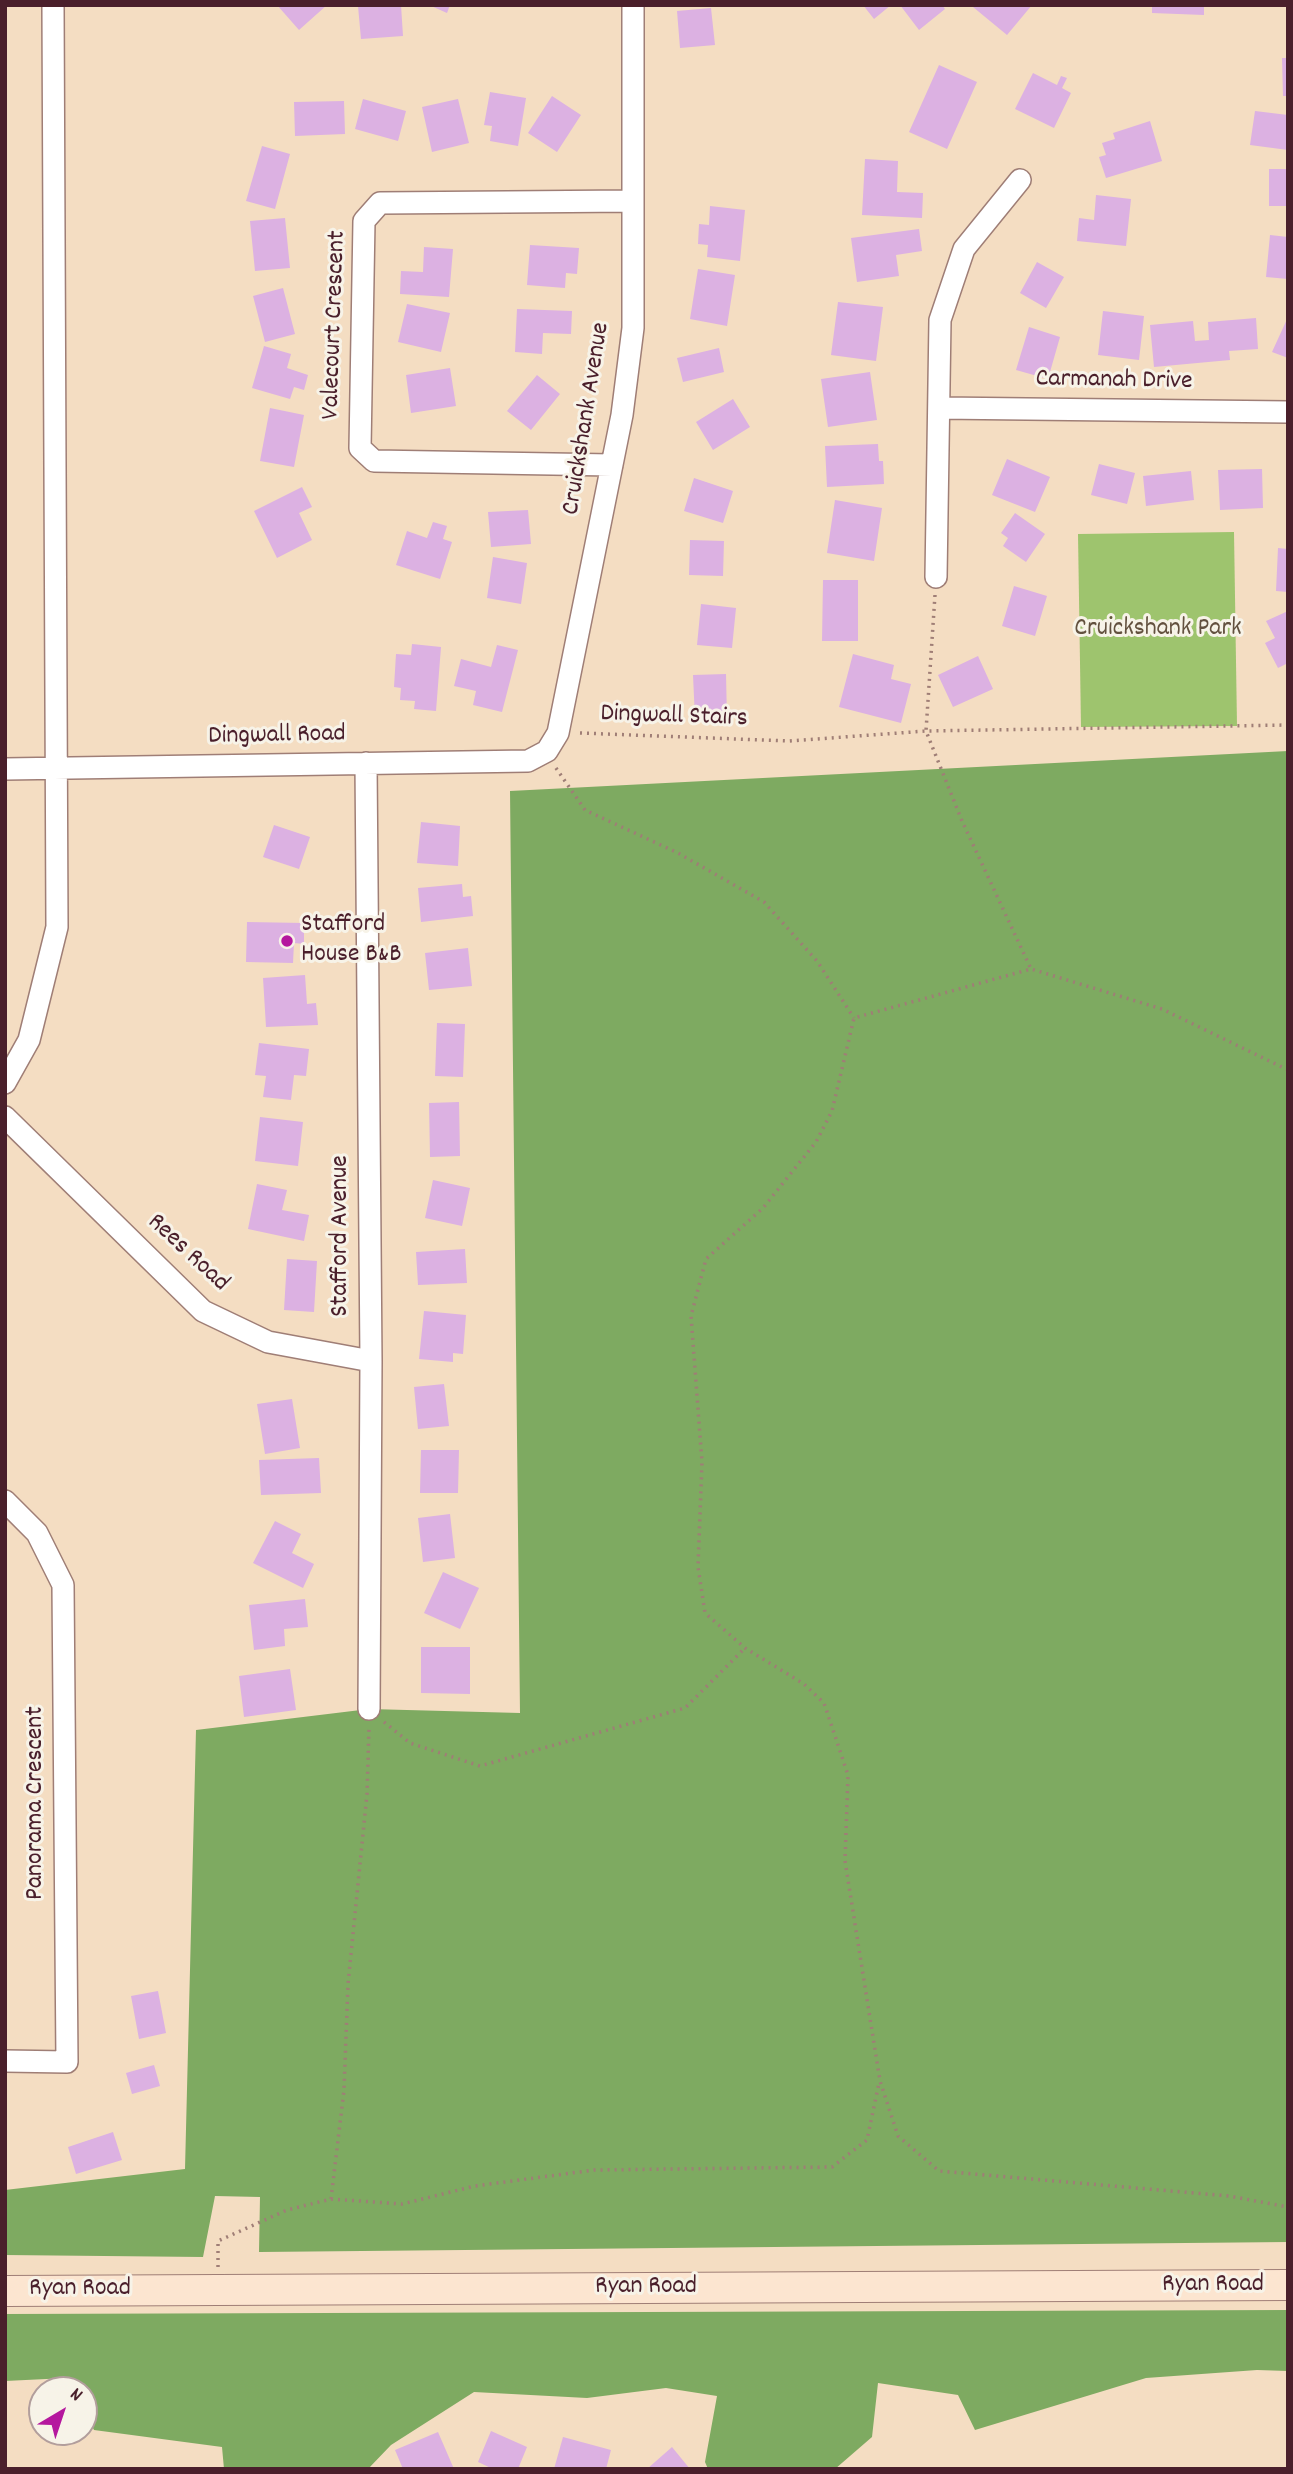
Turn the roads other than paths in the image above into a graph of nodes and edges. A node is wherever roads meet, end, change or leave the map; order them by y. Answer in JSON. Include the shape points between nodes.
{"nodes":[{"id":1,"x":52,"y":5,"type":"edge"},
{"id":2,"x":633,"y":5,"type":"edge"},
{"id":3,"x":1020,"y":180,"type":"dead end"},
{"id":4,"x":632,"y":201,"type":"junction"},
{"id":5,"x":940,"y":408,"type":"junction"},
{"id":6,"x":1288,"y":412,"type":"edge"},
{"id":7,"x":612,"y":465,"type":"junction"},
{"id":8,"x":936,"y":577,"type":"road end"},
{"id":9,"x":547,"y":751,"type":"joint"},
{"id":10,"x":366,"y":763,"type":"junction"},
{"id":11,"x":5,"y":769,"type":"edge"},
{"id":12,"x":54,"y":769,"type":"junction"},
{"id":13,"x":5,"y":1083,"type":"edge"},
{"id":14,"x":5,"y":1117,"type":"edge"},
{"id":15,"x":371,"y":1361,"type":"junction"},
{"id":16,"x":5,"y":1501,"type":"edge"},
{"id":17,"x":369,"y":1709,"type":"road end"},
{"id":18,"x":5,"y":2061,"type":"edge"},
{"id":19,"x":1288,"y":2285,"type":"edge"},
{"id":20,"x":5,"y":2291,"type":"edge"}],
"edges":[{"from":1,"to":12,"type":"street"},
{"from":2,"to":4,"type":"street","name":"Cruickshank Avenue"},
{"from":3,"to":5,"type":"street","via":[[964,249],[940,320]]},
{"from":4,"to":7,"type":"street","name":"Cruickshank Avenue","via":[[633,327]]},
{"from":4,"to":7,"type":"street","name":"Valecourt Crescent","via":[[380,203],[365,221],[360,448],[374,461]]},
{"from":5,"to":6,"type":"street","name":"Carmanah Drive"},
{"from":5,"to":8,"type":"street"},
{"from":7,"to":9,"type":"street","name":"Cruickshank Avenue","via":[[558,733]]},
{"from":9,"to":10,"type":"street","name":"Dingwall Road","via":[[528,761]]},
{"from":10,"to":12,"type":"street","name":"Dingwall Road"},
{"from":10,"to":15,"type":"street","name":"Stafford Avenue"},
{"from":11,"to":12,"type":"street","name":"Dingwall Road"},
{"from":12,"to":13,"type":"street","via":[[57,927],[29,1040]]},
{"from":14,"to":15,"type":"street","name":"Rees Road","via":[[203,1311],[268,1342]]},
{"from":15,"to":17,"type":"street","name":"Stafford Avenue"},
{"from":16,"to":18,"type":"street","name":"Panorama Crescent","via":[[37,1532],[63,1585],[67,2062]]},
{"from":19,"to":20,"type":"main road","name":"Ryan Road"}]}
